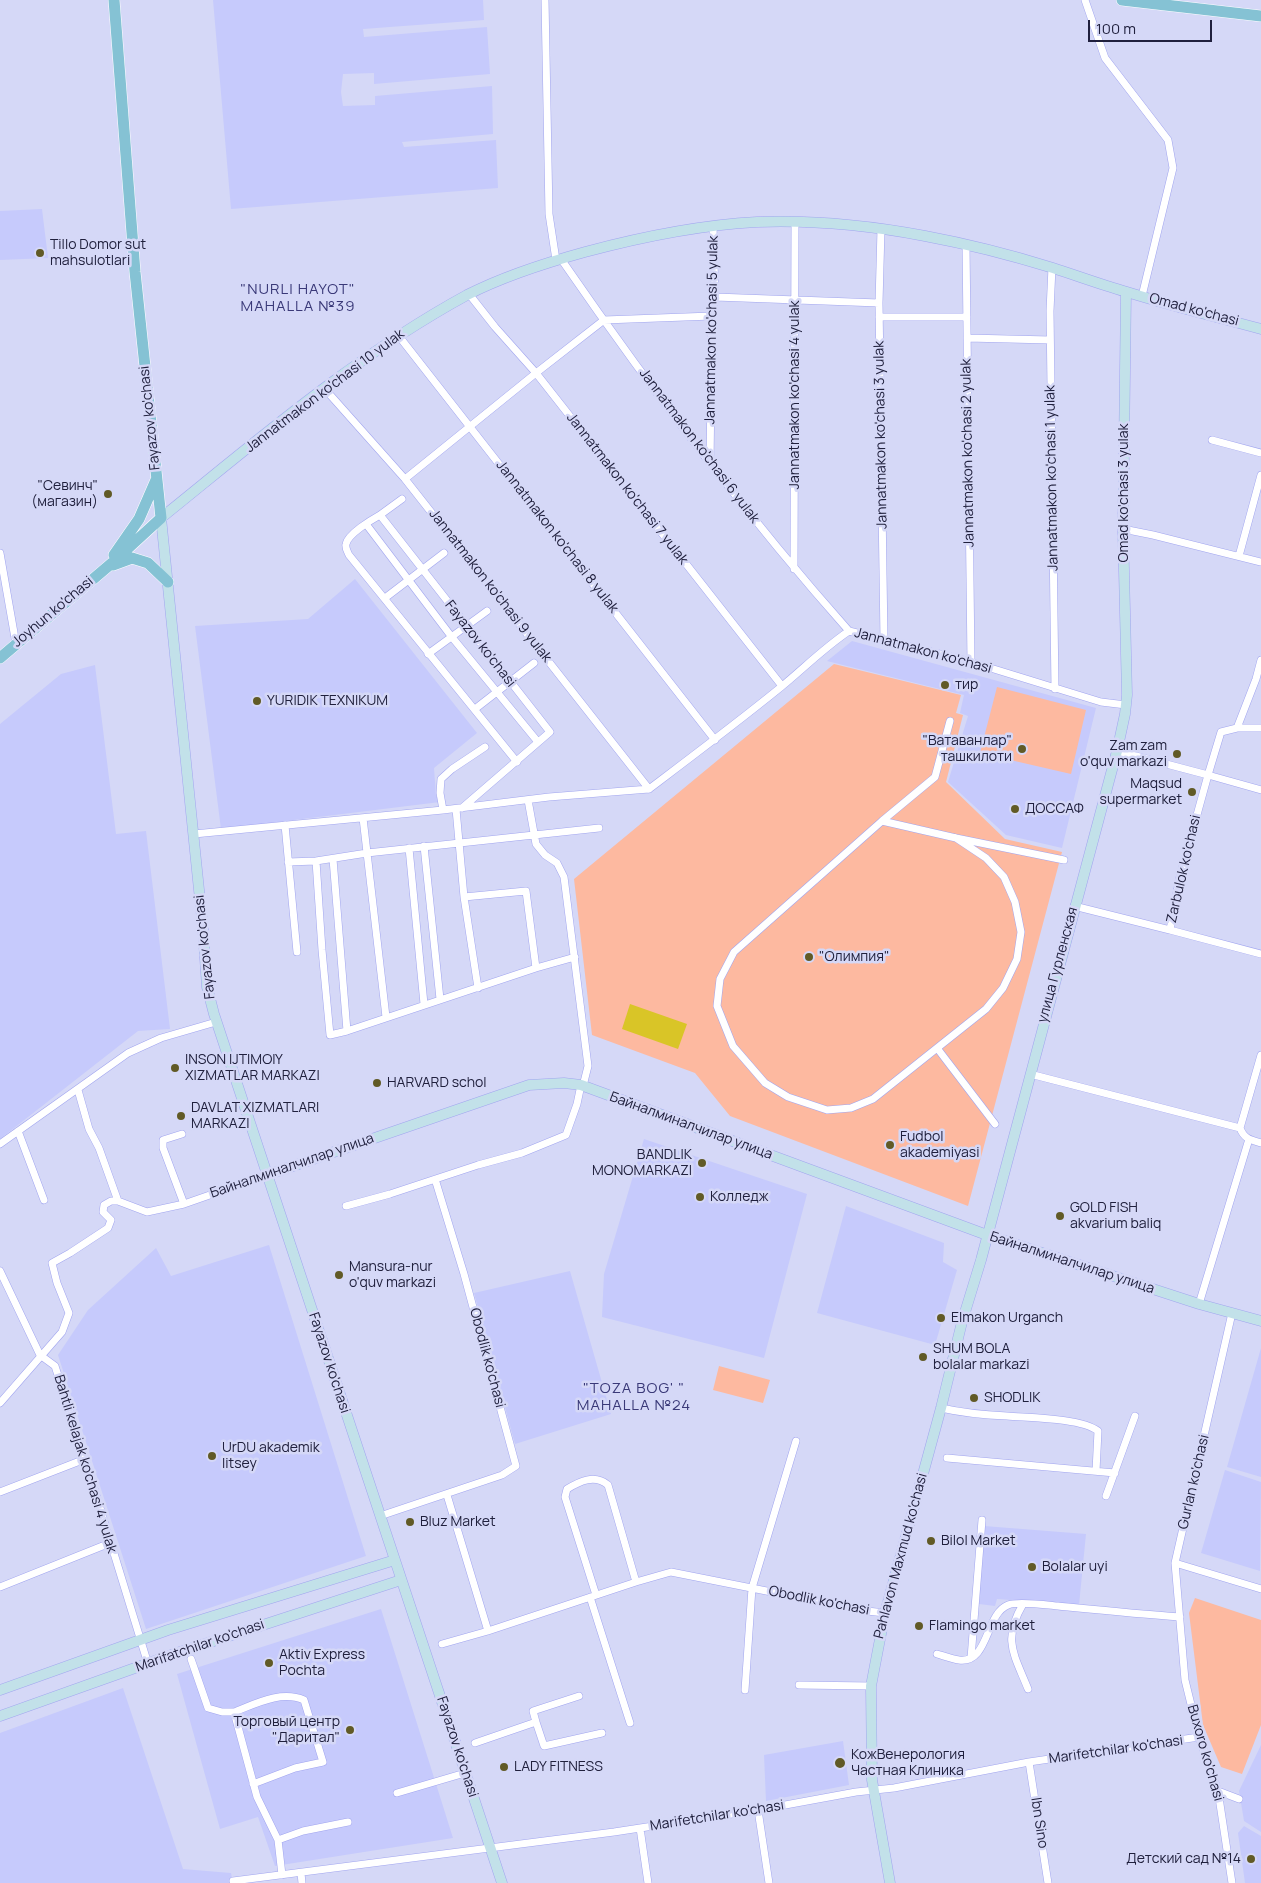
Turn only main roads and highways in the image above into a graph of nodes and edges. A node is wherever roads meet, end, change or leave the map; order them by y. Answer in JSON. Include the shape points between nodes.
{"nodes":[{"id":1,"x":114,"y":0,"type":"edge"},
{"id":2,"x":1128,"y":1,"type":"edge"},
{"id":3,"x":1261,"y":16,"type":"edge"},
{"id":4,"x":157,"y":479,"type":"junction"},
{"id":5,"x":107,"y":567,"type":"junction"},
{"id":6,"x":168,"y":582,"type":"road end"},
{"id":7,"x":0,"y":658,"type":"edge"}],
"edges":[{"from":1,"to":4,"type":"main road","name":"Fayazov ko'chasi","via":[[134,272]]},
{"from":2,"to":3,"type":"main road"},
{"from":4,"to":5,"type":"main road","via":[[139,519]]},
{"from":4,"to":5,"type":"main road","name":"Fayazov ko'chasi","via":[[160,518]]},
{"from":5,"to":6,"type":"main road","via":[[132,558],[148,563]]},
{"from":5,"to":7,"type":"main road","name":"Joyhun ko'chasi"}]}
